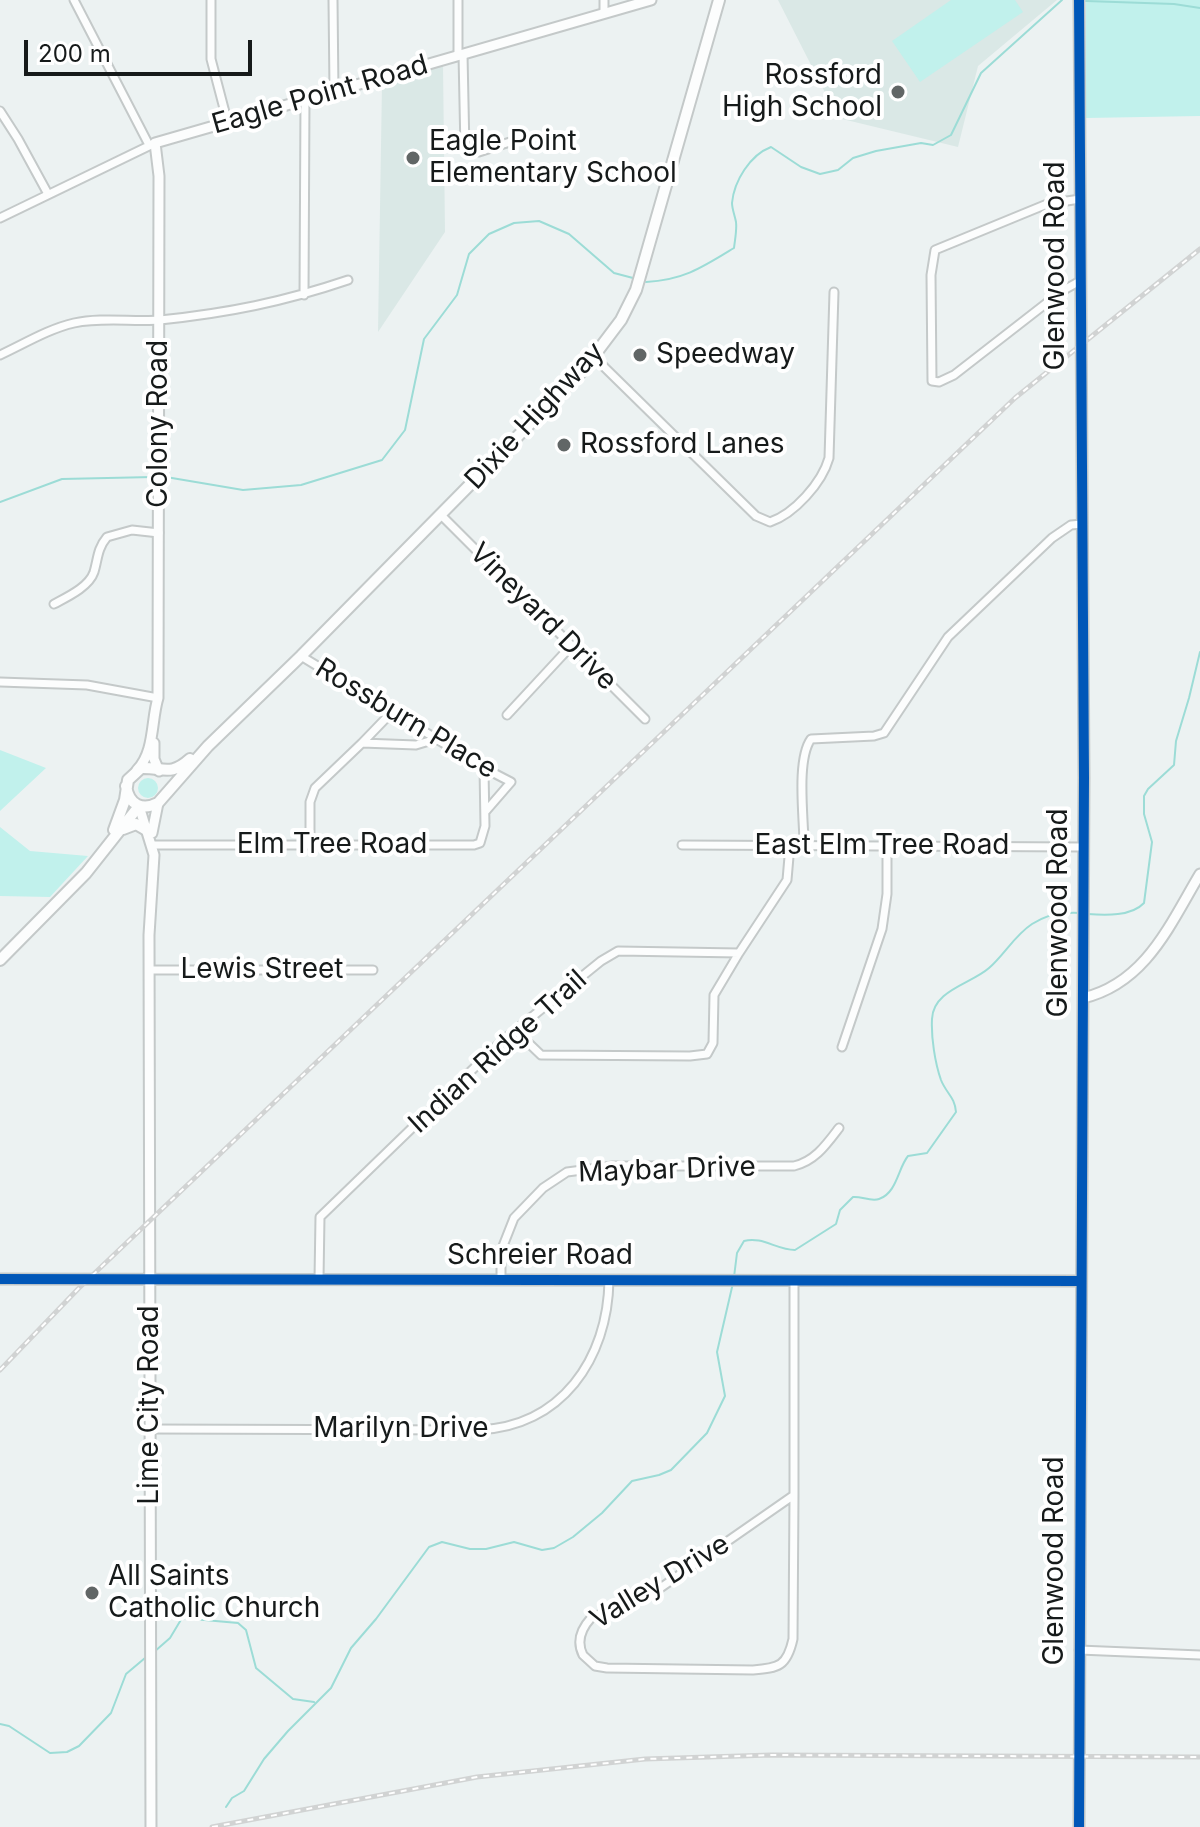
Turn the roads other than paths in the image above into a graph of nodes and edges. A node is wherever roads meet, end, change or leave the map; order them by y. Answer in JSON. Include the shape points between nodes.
{"nodes":[{"id":1,"x":74,"y":0,"type":"edge"},
{"id":2,"x":211,"y":0,"type":"edge"},
{"id":3,"x":333,"y":0,"type":"edge"},
{"id":4,"x":458,"y":0,"type":"edge"},
{"id":5,"x":604,"y":0,"type":"edge"},
{"id":6,"x":651,"y":0,"type":"edge"},
{"id":7,"x":719,"y":0,"type":"edge"},
{"id":8,"x":1079,"y":0,"type":"edge"},
{"id":9,"x":604,"y":13,"type":"junction"},
{"id":10,"x":460,"y":55,"type":"junction"},
{"id":11,"x":334,"y":91,"type":"junction"},
{"id":12,"x":305,"y":99,"type":"junction"},
{"id":13,"x":0,"y":111,"type":"edge"},
{"id":14,"x":227,"y":120,"type":"junction"},
{"id":15,"x":513,"y":141,"type":"dead end"},
{"id":16,"x":152,"y":144,"type":"junction"},
{"id":17,"x":48,"y":194,"type":"junction"},
{"id":18,"x":1080,"y":199,"type":"junction"},
{"id":19,"x":0,"y":218,"type":"edge"},
{"id":20,"x":348,"y":280,"type":"dead end"},
{"id":21,"x":1080,"y":281,"type":"junction"},
{"id":22,"x":834,"y":292,"type":"dead end"},
{"id":23,"x":304,"y":295,"type":"junction"},
{"id":24,"x":159,"y":320,"type":"junction"},
{"id":25,"x":0,"y":355,"type":"edge"},
{"id":26,"x":595,"y":358,"type":"junction"},
{"id":27,"x":441,"y":515,"type":"junction"},
{"id":28,"x":1082,"y":524,"type":"junction"},
{"id":29,"x":159,"y":533,"type":"junction"},
{"id":30,"x":54,"y":604,"type":"dead end"},
{"id":31,"x":571,"y":646,"type":"junction"},
{"id":32,"x":301,"y":656,"type":"junction"},
{"id":33,"x":0,"y":682,"type":"edge"},
{"id":34,"x":157,"y":701,"type":"junction"},
{"id":35,"x":391,"y":713,"type":"junction"},
{"id":36,"x":507,"y":715,"type":"dead end"},
{"id":37,"x":645,"y":719,"type":"dead end"},
{"id":38,"x":436,"y":739,"type":"junction"},
{"id":39,"x":362,"y":743,"type":"junction"},
{"id":40,"x":208,"y":746,"type":"junction"},
{"id":41,"x":484,"y":768,"type":"junction"},
{"id":42,"x":135,"y":771,"type":"junction"},
{"id":43,"x":159,"y":771,"type":"junction"},
{"id":44,"x":126,"y":786,"type":"junction"},
{"id":45,"x":161,"y":800,"type":"junction"},
{"id":46,"x":139,"y":806,"type":"junction"},
{"id":47,"x":485,"y":812,"type":"junction"},
{"id":48,"x":121,"y":830,"type":"junction"},
{"id":49,"x":150,"y":839,"type":"junction"},
{"id":50,"x":310,"y":845,"type":"junction"},
{"id":51,"x":682,"y":845,"type":"dead end"},
{"id":52,"x":790,"y":845,"type":"junction"},
{"id":53,"x":804,"y":845,"type":"junction"},
{"id":54,"x":887,"y":846,"type":"junction"},
{"id":55,"x":1082,"y":847,"type":"junction"},
{"id":56,"x":99,"y":856,"type":"junction"},
{"id":57,"x":1198,"y":880,"type":"edge"},
{"id":58,"x":739,"y":953,"type":"junction"},
{"id":59,"x":0,"y":960,"type":"edge"},
{"id":60,"x":151,"y":970,"type":"junction"},
{"id":61,"x":373,"y":970,"type":"dead end"},
{"id":62,"x":1083,"y":998,"type":"junction"},
{"id":63,"x":515,"y":1030,"type":"junction"},
{"id":64,"x":842,"y":1047,"type":"dead end"},
{"id":65,"x":839,"y":1128,"type":"dead end"},
{"id":66,"x":0,"y":1279,"type":"edge"},
{"id":67,"x":150,"y":1279,"type":"junction"},
{"id":68,"x":319,"y":1279,"type":"junction"},
{"id":69,"x":501,"y":1280,"type":"junction"},
{"id":70,"x":609,"y":1280,"type":"junction"},
{"id":71,"x":794,"y":1280,"type":"junction"},
{"id":72,"x":1080,"y":1281,"type":"junction"},
{"id":73,"x":149,"y":1429,"type":"junction"},
{"id":74,"x":794,"y":1495,"type":"junction"},
{"id":75,"x":1079,"y":1650,"type":"junction"},
{"id":76,"x":1200,"y":1655,"type":"edge"},
{"id":77,"x":151,"y":1827,"type":"edge"},
{"id":78,"x":1079,"y":1827,"type":"edge"}],
"edges":[{"from":1,"to":16,"type":"street","name":"Colony Road"},
{"from":2,"to":14,"type":"street","via":[[211,59]]},
{"from":3,"to":11,"type":"street"},
{"from":4,"to":10,"type":"street"},
{"from":5,"to":9,"type":"street"},
{"from":6,"to":9,"type":"street","name":"Eagle Point Road"},
{"from":7,"to":26,"type":"main road","name":"Dixie Highway","via":[[646,262],[626,312]]},
{"from":8,"to":18,"type":"street","name":"Glenwood Road"},
{"from":9,"to":10,"type":"street","name":"Eagle Point Road"},
{"from":10,"to":11,"type":"street","name":"Eagle Point Road"},
{"from":10,"to":15,"type":"street","via":[[465,151]]},
{"from":11,"to":12,"type":"street","name":"Eagle Point Road"},
{"from":12,"to":14,"type":"street","name":"Eagle Point Road"},
{"from":12,"to":23,"type":"street"},
{"from":13,"to":17,"type":"street"},
{"from":14,"to":16,"type":"street","name":"Eagle Point Road"},
{"from":16,"to":17,"type":"street","name":"Eagle Point Road"},
{"from":16,"to":24,"type":"street","name":"Colony Road","via":[[159,176]]},
{"from":17,"to":19,"type":"street","name":"Eagle Point Road"},
{"from":18,"to":21,"type":"street","name":"Glenwood Road"},
{"from":18,"to":21,"type":"street","via":[[1047,204],[935,250],[932,381],[954,375]]},
{"from":20,"to":23,"type":"street"},
{"from":21,"to":28,"type":"street","name":"Glenwood Road"},
{"from":22,"to":26,"type":"street","via":[[829,458],[810,491],[770,522],[756,516]]},
{"from":23,"to":24,"type":"street","via":[[253,308]]},
{"from":24,"to":25,"type":"street","via":[[75,323]]},
{"from":24,"to":29,"type":"street","name":"Colony Road"},
{"from":26,"to":27,"type":"main road","name":"Dixie Highway"},
{"from":27,"to":31,"type":"street","name":"Vineyard Drive"},
{"from":27,"to":32,"type":"main road","name":"Dixie Highway"},
{"from":28,"to":53,"type":"street","via":[[1052,538],[948,637],[884,733],[811,739],[803,764]]},
{"from":28,"to":55,"type":"street","name":"Glenwood Road"},
{"from":29,"to":30,"type":"street","via":[[132,530],[107,537],[88,582]]},
{"from":29,"to":34,"type":"street","name":"Colony Road"},
{"from":31,"to":36,"type":"street"},
{"from":31,"to":37,"type":"street","name":"Vineyard Drive"},
{"from":32,"to":35,"type":"street","name":"Rossburn Place"},
{"from":32,"to":40,"type":"main road","name":"Dixie Highway"},
{"from":33,"to":34,"type":"street","via":[[87,685]]},
{"from":34,"to":42,"type":"street","name":"Colony Road","via":[[148,749]]},
{"from":34,"to":43,"type":"street","name":"Colony Road","via":[[153,752]]},
{"from":35,"to":38,"type":"street","name":"Rossburn Place"},
{"from":35,"to":39,"type":"street"},
{"from":38,"to":39,"type":"street","via":[[416,745]]},
{"from":38,"to":41,"type":"street","name":"Rossburn Place"},
{"from":39,"to":50,"type":"street","via":[[315,788]]},
{"from":40,"to":43,"type":"main road","name":"Dixie Highway","via":[[178,769]]},
{"from":40,"to":45,"type":"main road","name":"Dixie Highway"},
{"from":41,"to":47,"type":"street"},
{"from":41,"to":47,"type":"street","name":"Rossburn Place","via":[[511,782]]},
{"from":42,"to":43,"type":"main road","name":"Dixie Highway"},
{"from":42,"to":44,"type":"main road"},
{"from":43,"to":45,"type":"main road","via":[[166,785]]},
{"from":44,"to":46,"type":"main road"},
{"from":44,"to":56,"type":"main road","via":[[122,810]]},
{"from":45,"to":46,"type":"main road"},
{"from":45,"to":49,"type":"street","name":"Lime City Road"},
{"from":46,"to":48,"type":"main road"},
{"from":46,"to":49,"type":"street","name":"Lime City Road"},
{"from":47,"to":50,"type":"street","name":"Elm Tree Road","via":[[482,837],[474,845]]},
{"from":48,"to":49,"type":"main road","via":[[136,824]]},
{"from":48,"to":56,"type":"main road"},
{"from":49,"to":50,"type":"street","name":"Elm Tree Road"},
{"from":49,"to":60,"type":"street","name":"Lime City Road"},
{"from":51,"to":52,"type":"street","name":"East Elm Tree Road"},
{"from":52,"to":53,"type":"street","name":"East Elm Tree Road"},
{"from":52,"to":58,"type":"street","via":[[787,880]]},
{"from":53,"to":54,"type":"street","name":"East Elm Tree Road"},
{"from":54,"to":55,"type":"street","name":"East Elm Tree Road"},
{"from":54,"to":64,"type":"street","via":[[882,929]]},
{"from":55,"to":62,"type":"street","name":"Glenwood Road"},
{"from":56,"to":59,"type":"main road"},
{"from":57,"to":62,"type":"street","via":[[1153,953],[1131,973]]},
{"from":58,"to":63,"type":"street","name":"Indian Ridge Trail","via":[[618,951]]},
{"from":58,"to":63,"type":"street","via":[[714,995],[713,1043],[707,1054],[541,1055]]},
{"from":60,"to":61,"type":"street","name":"Lewis Street"},
{"from":60,"to":67,"type":"street","name":"Lime City Road"},
{"from":62,"to":72,"type":"street","name":"Glenwood Road"},
{"from":63,"to":68,"type":"street","name":"Indian Ridge Trail","via":[[320,1217]]},
{"from":65,"to":69,"type":"street","name":"Maybar Drive","via":[[823,1149],[794,1166],[613,1166],[567,1172],[514,1218],[501,1251]]},
{"from":66,"to":67,"type":"street","name":"Schreier Road"},
{"from":67,"to":68,"type":"street","name":"Schreier Road"},
{"from":67,"to":73,"type":"street","name":"Lime City Road"},
{"from":68,"to":69,"type":"street","name":"Schreier Road"},
{"from":69,"to":70,"type":"street","name":"Schreier Road"},
{"from":70,"to":71,"type":"street","name":"Schreier Road"},
{"from":70,"to":73,"type":"street","name":"Marilyn Drive","via":[[602,1334],[584,1370],[547,1408],[512,1427]]},
{"from":71,"to":72,"type":"street","name":"Schreier Road"},
{"from":71,"to":74,"type":"street","name":"Valley Drive"},
{"from":72,"to":75,"type":"street","name":"Glenwood Road"},
{"from":73,"to":77,"type":"street","name":"Lime City Road"},
{"from":74,"to":74,"type":"street","name":"Valley Drive","via":[[656,1591],[591,1618],[579,1637],[583,1655],[595,1666],[625,1670],[753,1670],[781,1664],[793,1639]]},
{"from":75,"to":76,"type":"street"},
{"from":75,"to":78,"type":"street","name":"Glenwood Road"}]}
